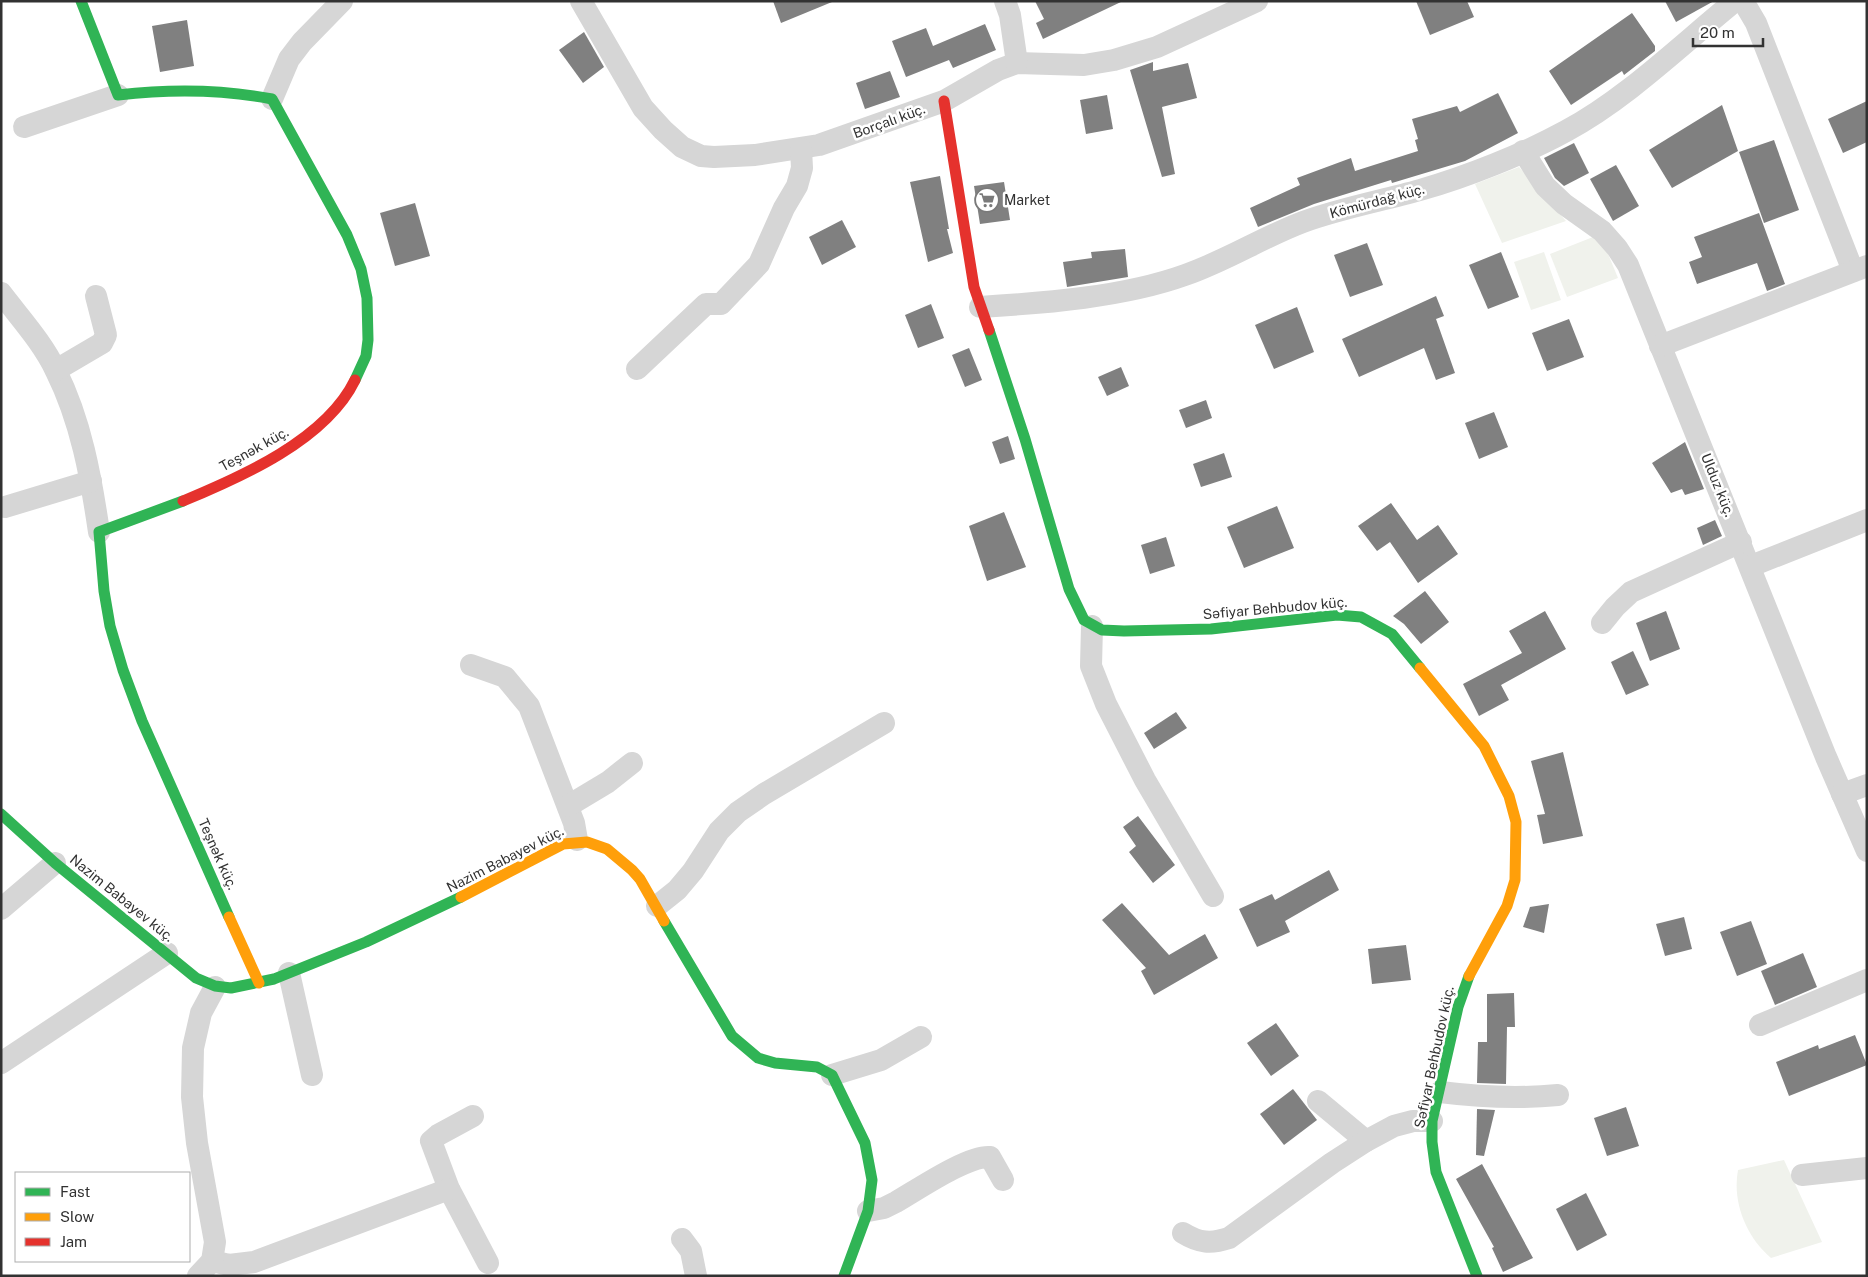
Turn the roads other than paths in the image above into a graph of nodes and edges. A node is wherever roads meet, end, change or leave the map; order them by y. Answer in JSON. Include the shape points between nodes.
{"nodes":[{"id":1,"x":80,"y":1,"type":"edge"},
{"id":2,"x":342,"y":1,"type":"edge"},
{"id":3,"x":581,"y":1,"type":"edge"},
{"id":4,"x":1005,"y":1,"type":"edge"},
{"id":5,"x":1257,"y":1,"type":"edge"},
{"id":6,"x":1735,"y":1,"type":"edge"},
{"id":7,"x":1743,"y":1,"type":"edge"},
{"id":8,"x":1017,"y":63,"type":"junction"},
{"id":9,"x":118,"y":95,"type":"junction"},
{"id":10,"x":272,"y":99,"type":"junction"},
{"id":11,"x":944,"y":101,"type":"junction"},
{"id":12,"x":24,"y":127,"type":"dead end"},
{"id":13,"x":801,"y":149,"type":"junction"},
{"id":14,"x":1523,"y":151,"type":"junction"},
{"id":15,"x":1860,"y":269,"type":"edge"},
{"id":16,"x":1,"y":293,"type":"edge"},
{"id":17,"x":96,"y":296,"type":"dead end"},
{"id":18,"x":980,"y":307,"type":"junction"},
{"id":19,"x":1660,"y":346,"type":"junction"},
{"id":20,"x":637,"y":369,"type":"dead end"},
{"id":21,"x":56,"y":370,"type":"junction"},
{"id":22,"x":91,"y":481,"type":"junction"},
{"id":23,"x":6,"y":507,"type":"dead end"},
{"id":24,"x":1867,"y":520,"type":"edge"},
{"id":25,"x":99,"y":532,"type":"junction"},
{"id":26,"x":1741,"y":542,"type":"junction"},
{"id":27,"x":1751,"y":566,"type":"junction"},
{"id":28,"x":1602,"y":623,"type":"dead end"},
{"id":29,"x":1092,"y":626,"type":"junction"},
{"id":30,"x":471,"y":665,"type":"dead end"},
{"id":31,"x":884,"y":722,"type":"dead end"},
{"id":32,"x":632,"y":763,"type":"dead end"},
{"id":33,"x":1867,"y":785,"type":"edge"},
{"id":34,"x":1842,"y":794,"type":"junction"},
{"id":35,"x":568,"y":806,"type":"junction"},
{"id":36,"x":1,"y":814,"type":"edge"},
{"id":37,"x":577,"y":840,"type":"junction"},
{"id":38,"x":1867,"y":851,"type":"edge"},
{"id":39,"x":55,"y":863,"type":"junction"},
{"id":40,"x":1213,"y":896,"type":"dead end"},
{"id":41,"x":657,"y":906,"type":"junction"},
{"id":42,"x":1,"y":909,"type":"edge"},
{"id":43,"x":167,"y":953,"type":"junction"},
{"id":44,"x":289,"y":973,"type":"junction"},
{"id":45,"x":1867,"y":980,"type":"edge"},
{"id":46,"x":259,"y":982,"type":"junction"},
{"id":47,"x":215,"y":987,"type":"junction"},
{"id":48,"x":1760,"y":1025,"type":"dead end"},
{"id":49,"x":921,"y":1037,"type":"dead end"},
{"id":50,"x":1,"y":1063,"type":"edge"},
{"id":51,"x":312,"y":1075,"type":"dead end"},
{"id":52,"x":832,"y":1075,"type":"junction"},
{"id":53,"x":1440,"y":1092,"type":"junction"},
{"id":54,"x":1558,"y":1095,"type":"dead end"},
{"id":55,"x":1318,"y":1101,"type":"dead end"},
{"id":56,"x":473,"y":1116,"type":"dead end"},
{"id":57,"x":1432,"y":1121,"type":"junction"},
{"id":58,"x":1366,"y":1141,"type":"junction"},
{"id":59,"x":1867,"y":1168,"type":"edge"},
{"id":60,"x":1802,"y":1175,"type":"dead end"},
{"id":61,"x":1004,"y":1180,"type":"dead end"},
{"id":62,"x":449,"y":1189,"type":"junction"},
{"id":63,"x":868,"y":1210,"type":"junction"},
{"id":64,"x":1183,"y":1233,"type":"dead end"},
{"id":65,"x":682,"y":1239,"type":"dead end"},
{"id":66,"x":488,"y":1263,"type":"dead end"},
{"id":67,"x":205,"y":1268,"type":"edge"},
{"id":68,"x":696,"y":1276,"type":"edge"},
{"id":69,"x":844,"y":1276,"type":"edge"},
{"id":70,"x":1476,"y":1276,"type":"edge"}],
"edges":[{"from":1,"to":9,"type":"street"},
{"from":2,"to":10,"type":"street","via":[[289,59]]},
{"from":3,"to":13,"type":"street","name":"Borçalı küç.","via":[[643,108],[682,147],[701,156],[714,157]]},
{"from":4,"to":8,"type":"street"},
{"from":5,"to":8,"type":"street","name":"Borçalı küç.","via":[[1158,48],[1114,60],[1084,65]]},
{"from":6,"to":14,"type":"street","name":"Kömürdağ küç.","via":[[1611,103],[1565,132]]},
{"from":7,"to":15,"type":"street","via":[[1756,23]]},
{"from":8,"to":11,"type":"street","name":"Borçalı küç.","via":[[998,70]]},
{"from":9,"to":10,"type":"street","via":[[170,88]]},
{"from":9,"to":12,"type":"street"},
{"from":10,"to":25,"type":"street","name":"Teşnək küç.","via":[[294,134],[353,249],[364,281],[368,312],[366,355],[357,377],[338,404],[322,423],[292,448],[170,508]]},
{"from":11,"to":13,"type":"street","name":"Borçalı küç."},
{"from":11,"to":18,"type":"street","via":[[970,270]]},
{"from":13,"to":20,"type":"street","via":[[802,168],[797,186],[759,264],[721,304],[706,304]]},
{"from":14,"to":18,"type":"street","name":"Kömürdağ küç.","via":[[1422,190],[1304,222],[1210,266],[1158,284],[1028,304]]},
{"from":14,"to":19,"type":"street","name":"Ulduz küç.","via":[[1545,186],[1602,231],[1617,248],[1628,266]]},
{"from":15,"to":19,"type":"street"},
{"from":16,"to":21,"type":"street"},
{"from":17,"to":21,"type":"street","via":[[106,335],[102,343]]},
{"from":18,"to":29,"type":"street","via":[[1025,439],[1069,589],[1080,614]]},
{"from":19,"to":26,"type":"street","name":"Ulduz küç."},
{"from":21,"to":22,"type":"street","via":[[69,400]]},
{"from":22,"to":23,"type":"street"},
{"from":22,"to":25,"type":"street"},
{"from":24,"to":27,"type":"street"},
{"from":25,"to":46,"type":"street","name":"Teşnək küç.","via":[[110,626],[142,721]]},
{"from":26,"to":27,"type":"street","name":"Ulduz küç."},
{"from":26,"to":28,"type":"street","via":[[1631,592]]},
{"from":27,"to":34,"type":"street","name":"Ulduz küç."},
{"from":29,"to":40,"type":"street","via":[[1091,666],[1106,704],[1145,780]]},
{"from":29,"to":53,"type":"street","name":"Səfiyar Behbudov küç.","via":[[1113,632],[1211,630],[1337,615],[1361,617],[1392,634],[1484,746],[1509,796],[1516,822],[1515,880],[1507,906],[1467,980],[1458,1006]]},
{"from":30,"to":35,"type":"street","via":[[504,677],[517,690],[528,706]]},
{"from":31,"to":41,"type":"street","via":[[738,812],[719,831],[693,871]]},
{"from":32,"to":35,"type":"street"},
{"from":33,"to":34,"type":"street"},
{"from":34,"to":38,"type":"street","name":"Ulduz küç."},
{"from":35,"to":37,"type":"street"},
{"from":36,"to":39,"type":"street","name":"Nazim Babayev küç."},
{"from":37,"to":41,"type":"street","name":"Nazim Babayev küç.","via":[[600,844],[622,858]]},
{"from":37,"to":44,"type":"street","name":"Nazim Babayev küç.","via":[[563,844],[455,901],[371,940]]},
{"from":39,"to":42,"type":"street"},
{"from":39,"to":43,"type":"street","name":"Nazim Babayev küç."},
{"from":41,"to":52,"type":"street","name":"Nazim Babayev küç.","via":[[732,1036],[758,1058],[775,1064],[817,1067]]},
{"from":43,"to":47,"type":"street","name":"Nazim Babayev küç.","via":[[196,978]]},
{"from":43,"to":50,"type":"street"},
{"from":44,"to":46,"type":"street","name":"Nazim Babayev küç."},
{"from":44,"to":51,"type":"street"},
{"from":45,"to":48,"type":"street"},
{"from":46,"to":47,"type":"street","name":"Nazim Babayev küç.","via":[[235,988]]},
{"from":47,"to":67,"type":"street","via":[[201,1013],[196,1034],[192,1097],[215,1242]]},
{"from":49,"to":52,"type":"street","via":[[881,1060]]},
{"from":52,"to":63,"type":"street","via":[[865,1143],[872,1180]]},
{"from":53,"to":54,"type":"street","via":[[1520,1099]]},
{"from":53,"to":57,"type":"street","name":"Səfiyar Behbudov küç."},
{"from":55,"to":58,"type":"street"},
{"from":56,"to":62,"type":"street","via":[[431,1141]]},
{"from":57,"to":58,"type":"street","via":[[1394,1126]]},
{"from":57,"to":70,"type":"street","name":"Səfiyar Behbudov küç.","via":[[1436,1172]]},
{"from":58,"to":64,"type":"street","via":[[1229,1238],[1198,1242]]},
{"from":59,"to":60,"type":"street"},
{"from":61,"to":63,"type":"street","via":[[990,1157],[981,1156],[884,1208]]},
{"from":62,"to":66,"type":"street"},
{"from":62,"to":67,"type":"street","via":[[254,1262]]},
{"from":63,"to":69,"type":"street"},
{"from":65,"to":68,"type":"street","via":[[691,1251]]}]}
